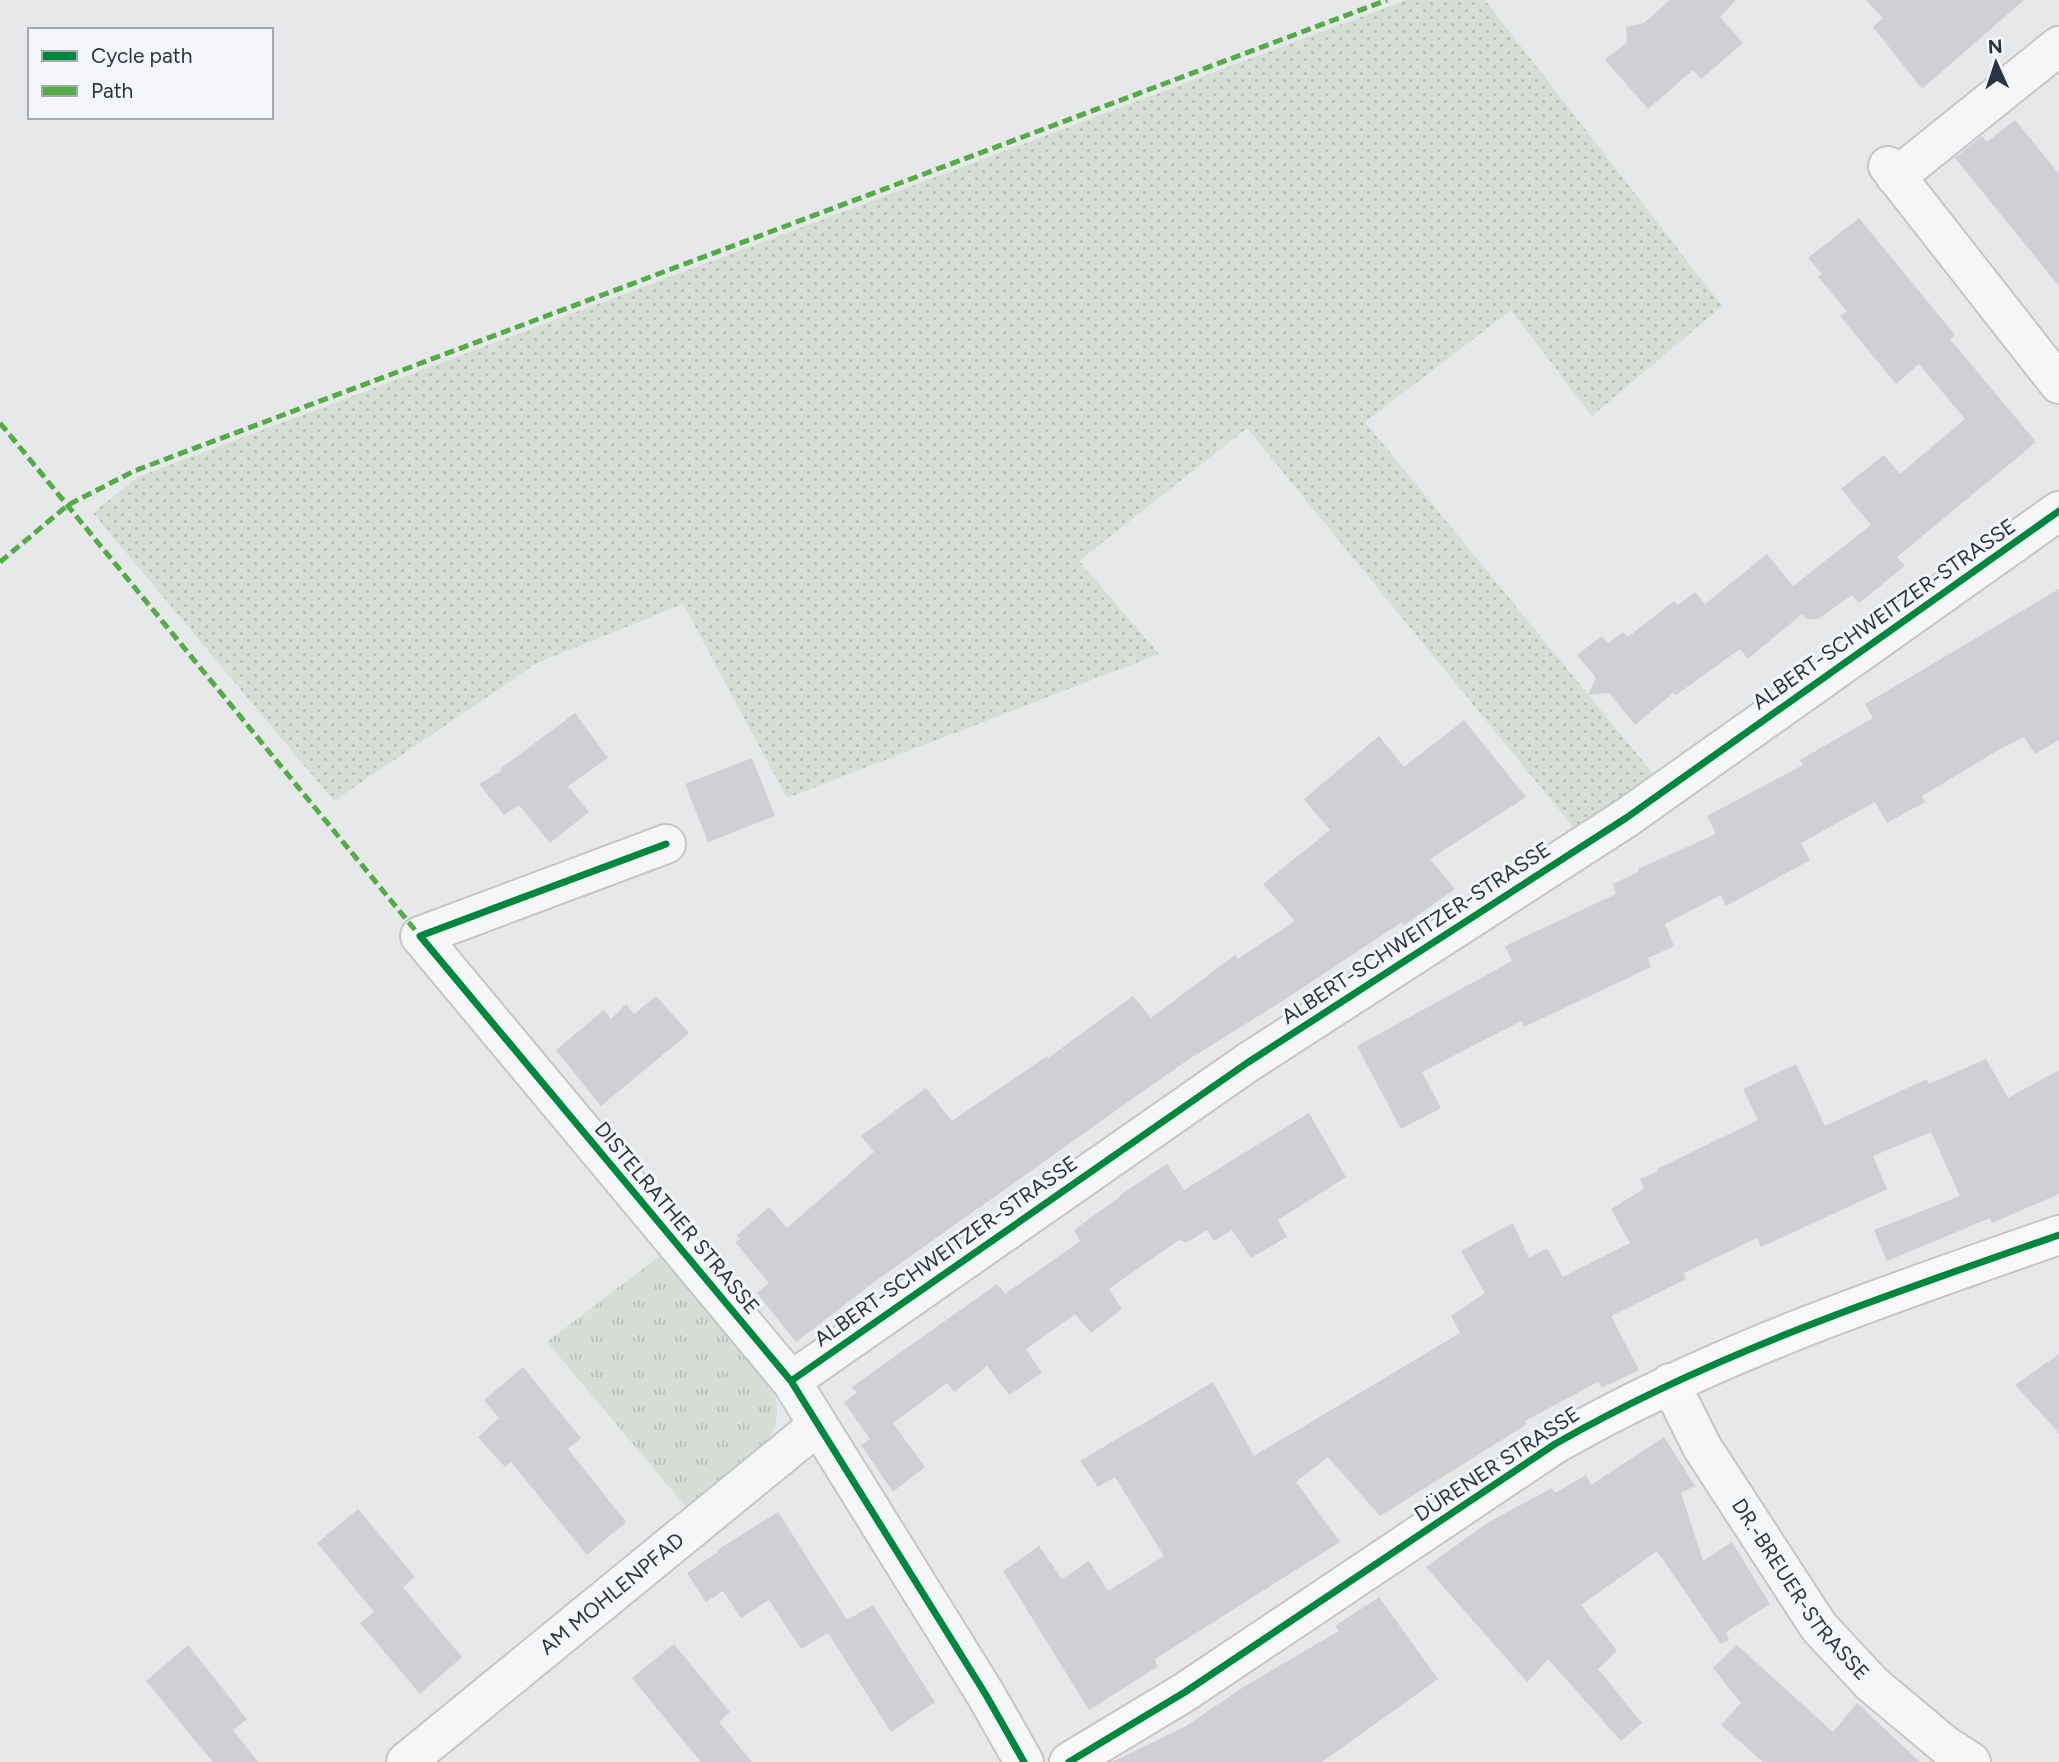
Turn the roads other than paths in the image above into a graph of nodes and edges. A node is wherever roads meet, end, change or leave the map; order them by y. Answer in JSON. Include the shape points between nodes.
{"nodes":[{"id":1,"x":2059,"y":46,"type":"edge"},
{"id":2,"x":2059,"y":384,"type":"edge"},
{"id":3,"x":2059,"y":511,"type":"edge"},
{"id":4,"x":666,"y":844,"type":"dead end"},
{"id":5,"x":2059,"y":1235,"type":"edge"},
{"id":6,"x":791,"y":1381,"type":"junction"},
{"id":7,"x":1670,"y":1383,"type":"junction"},
{"id":8,"x":817,"y":1426,"type":"junction"},
{"id":9,"x":406,"y":1762,"type":"edge"},
{"id":10,"x":1024,"y":1762,"type":"edge"},
{"id":11,"x":1069,"y":1762,"type":"edge"},
{"id":12,"x":1971,"y":1762,"type":"edge"}],
"edges":[{"from":1,"to":2,"type":"street","via":[[1892,171]]},
{"from":3,"to":6,"type":"street","name":"ALBERT-SCHWEITZER-STRASSE","via":[[1626,818],[1247,1063]]},
{"from":4,"to":6,"type":"street","name":"DISTELRATHER STRASSE","via":[[420,936]]},
{"from":5,"to":7,"type":"main road","name":"DÜRENER STRASSE","via":[[1838,1312]]},
{"from":6,"to":8,"type":"street","name":"DISTELRATHER STRASSE"},
{"from":7,"to":11,"type":"main road","name":"DÜRENER STRASSE","via":[[1555,1444],[1242,1655]]},
{"from":7,"to":12,"type":"street","name":"DR.-BREUER-STRASSE","via":[[1702,1447],[1819,1627],[1872,1684]]},
{"from":8,"to":9,"type":"street","name":"AM MOHLENPFAD"},
{"from":8,"to":10,"type":"street","name":"DISTELRATHER STRASSE"}]}
